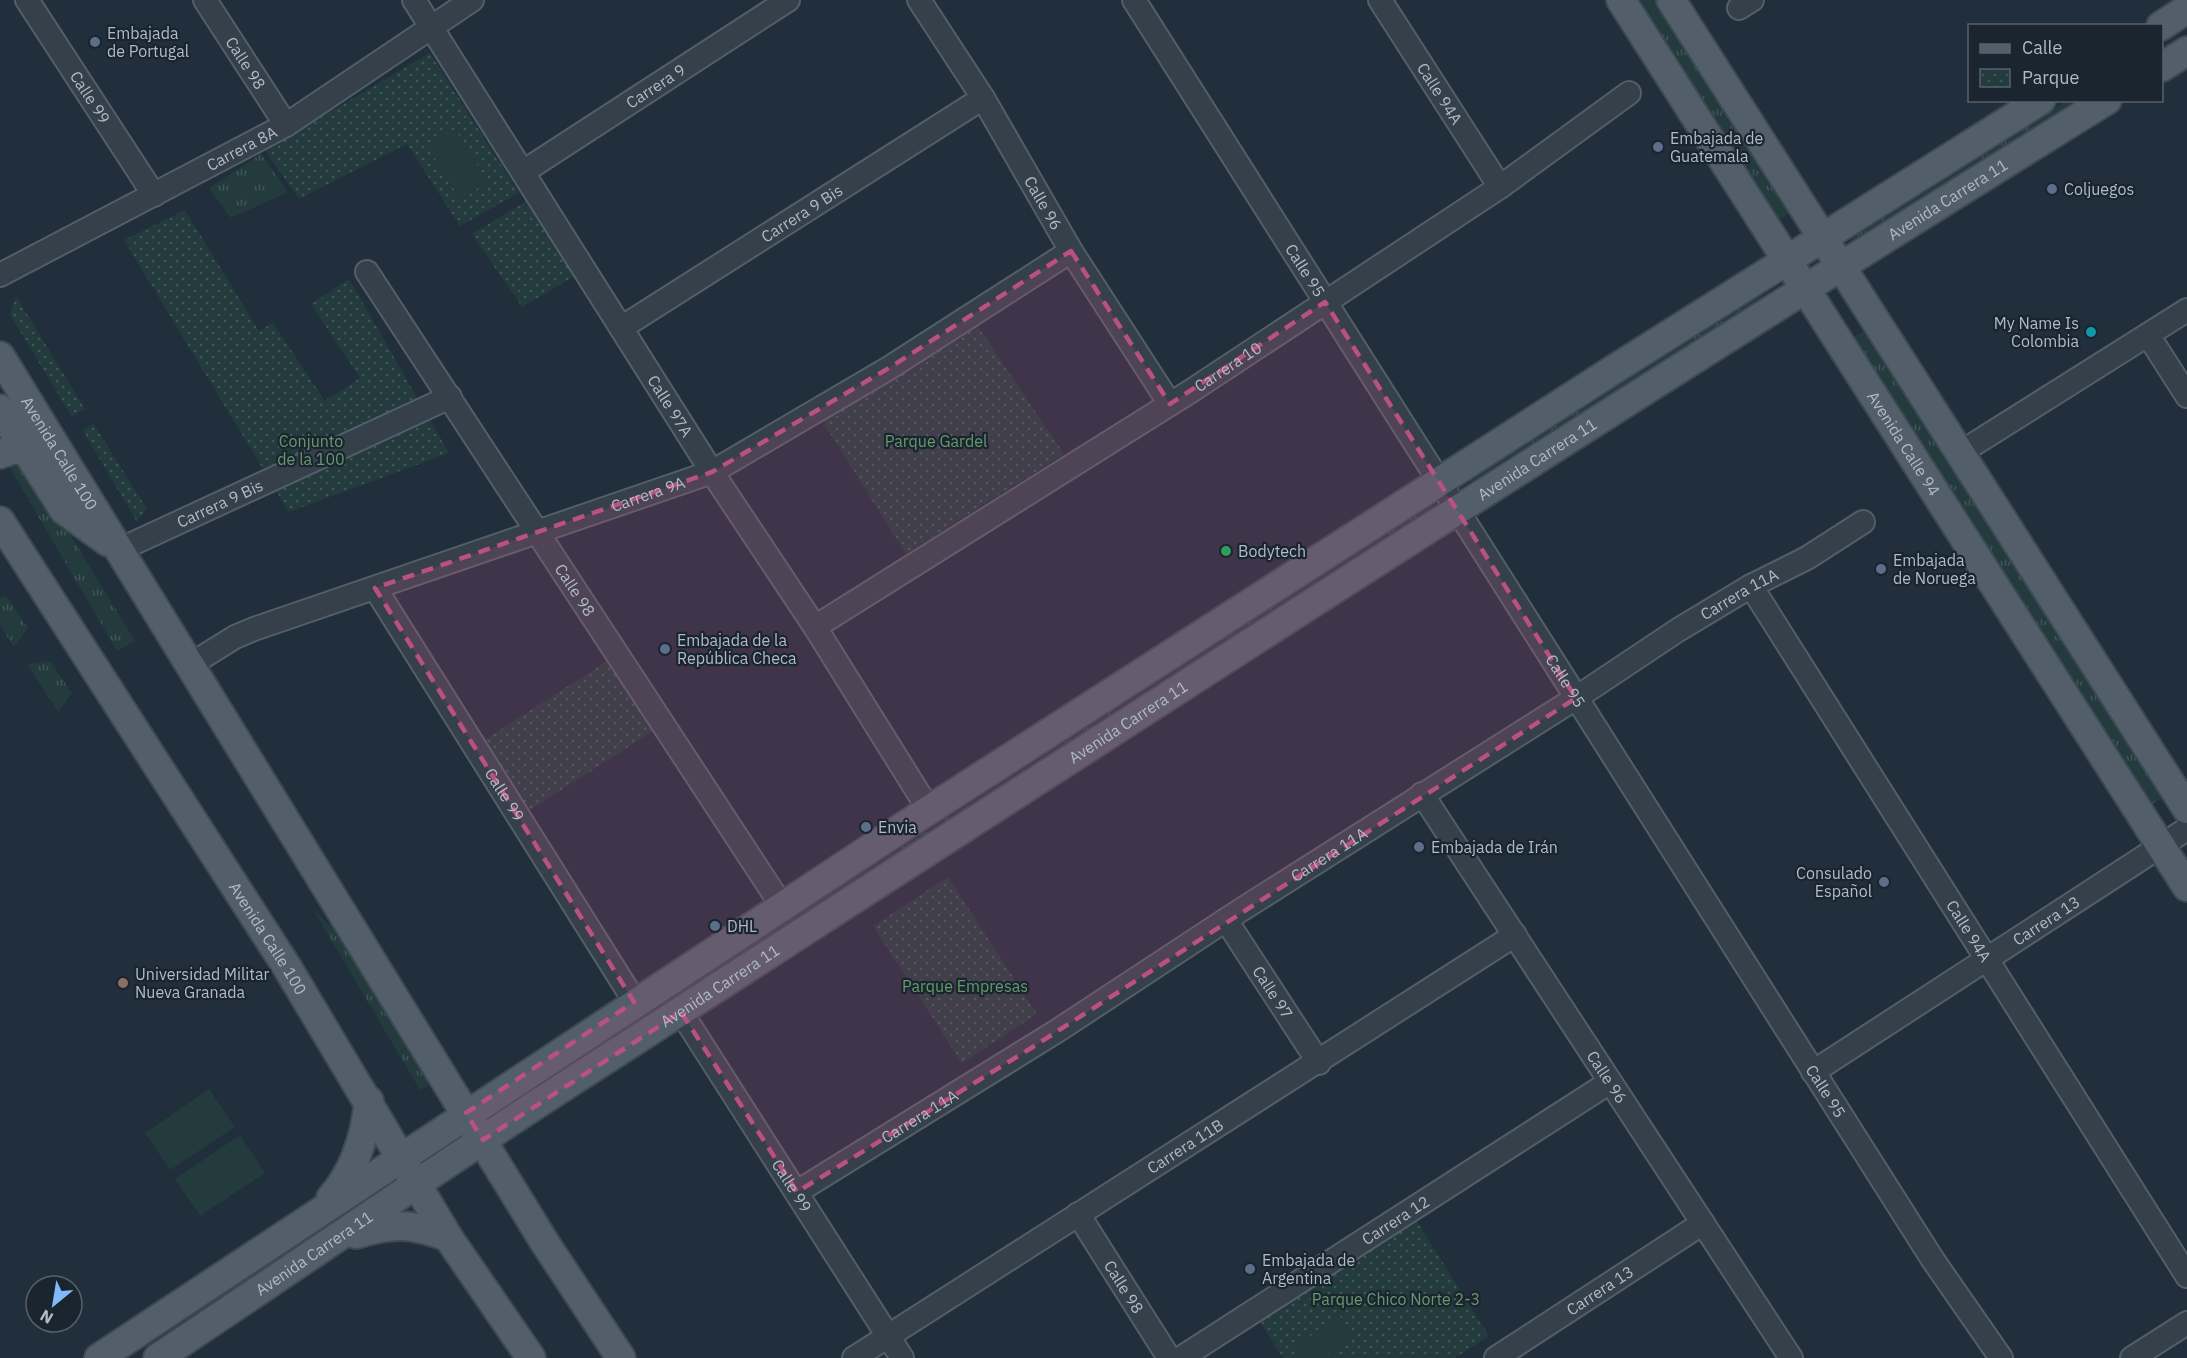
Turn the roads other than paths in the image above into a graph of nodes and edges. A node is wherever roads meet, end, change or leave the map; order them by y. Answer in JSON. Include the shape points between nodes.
{"nodes":[{"id":1,"x":27,"y":0,"type":"edge"},
{"id":2,"x":205,"y":0,"type":"edge"},
{"id":3,"x":414,"y":0,"type":"edge"},
{"id":4,"x":472,"y":0,"type":"edge"},
{"id":5,"x":788,"y":0,"type":"edge"},
{"id":6,"x":919,"y":0,"type":"edge"},
{"id":7,"x":1134,"y":0,"type":"edge"},
{"id":8,"x":1380,"y":0,"type":"edge"},
{"id":9,"x":1621,"y":0,"type":"edge"},
{"id":10,"x":1671,"y":0,"type":"edge"},
{"id":11,"x":2187,"y":9,"type":"edge"},
{"id":12,"x":2163,"y":25,"type":"edge"},
{"id":13,"x":431,"y":27,"type":"junction"},
{"id":14,"x":2187,"y":51,"type":"edge"},
{"id":15,"x":2163,"y":66,"type":"edge"},
{"id":16,"x":1629,"y":93,"type":"dead end"},
{"id":17,"x":984,"y":98,"type":"junction"},
{"id":18,"x":2038,"y":102,"type":"edge"},
{"id":19,"x":2104,"y":102,"type":"edge"},
{"id":20,"x":286,"y":125,"type":"junction"},
{"id":21,"x":523,"y":172,"type":"junction"},
{"id":22,"x":1500,"y":187,"type":"junction"},
{"id":23,"x":154,"y":195,"type":"junction"},
{"id":24,"x":1823,"y":238,"type":"junction"},
{"id":25,"x":1071,"y":251,"type":"junction"},
{"id":26,"x":1787,"y":260,"type":"junction"},
{"id":27,"x":1840,"y":266,"type":"junction"},
{"id":28,"x":367,"y":272,"type":"dead end"},
{"id":29,"x":0,"y":275,"type":"edge"},
{"id":30,"x":1805,"y":288,"type":"junction"},
{"id":31,"x":1325,"y":302,"type":"junction"},
{"id":32,"x":2187,"y":310,"type":"edge"},
{"id":33,"x":621,"y":328,"type":"junction"},
{"id":34,"x":2148,"y":335,"type":"junction"},
{"id":35,"x":0,"y":356,"type":"edge"},
{"id":36,"x":2187,"y":396,"type":"edge"},
{"id":37,"x":450,"y":397,"type":"junction"},
{"id":38,"x":1170,"y":404,"type":"junction"},
{"id":39,"x":0,"y":408,"type":"edge"},
{"id":40,"x":42,"y":426,"type":"junction"},
{"id":41,"x":14,"y":452,"type":"edge"},
{"id":42,"x":1960,"y":453,"type":"junction"},
{"id":43,"x":712,"y":472,"type":"junction"},
{"id":44,"x":1438,"y":483,"type":"junction"},
{"id":45,"x":1457,"y":512,"type":"junction"},
{"id":46,"x":0,"y":521,"type":"edge"},
{"id":47,"x":1863,"y":522,"type":"dead end"},
{"id":48,"x":539,"y":531,"type":"junction"},
{"id":49,"x":119,"y":550,"type":"junction"},
{"id":50,"x":1751,"y":586,"type":"junction"},
{"id":51,"x":375,"y":588,"type":"junction"},
{"id":52,"x":815,"y":627,"type":"junction"},
{"id":53,"x":190,"y":664,"type":"junction"},
{"id":54,"x":1576,"y":698,"type":"junction"},
{"id":55,"x":1422,"y":794,"type":"junction"},
{"id":56,"x":2187,"y":808,"type":"edge"},
{"id":57,"x":929,"y":810,"type":"junction"},
{"id":58,"x":2187,"y":829,"type":"edge"},
{"id":59,"x":2161,"y":846,"type":"junction"},
{"id":60,"x":2187,"y":887,"type":"edge"},
{"id":61,"x":782,"y":906,"type":"junction"},
{"id":62,"x":1226,"y":920,"type":"junction"},
{"id":63,"x":1515,"y":935,"type":"junction"},
{"id":64,"x":1986,"y":958,"type":"junction"},
{"id":65,"x":635,"y":1002,"type":"junction"},
{"id":66,"x":681,"y":1012,"type":"junction"},
{"id":67,"x":1319,"y":1063,"type":"junction"},
{"id":68,"x":1813,"y":1072,"type":"junction"},
{"id":69,"x":1610,"y":1082,"type":"junction"},
{"id":70,"x":369,"y":1101,"type":"junction"},
{"id":71,"x":466,"y":1113,"type":"junction"},
{"id":72,"x":483,"y":1140,"type":"junction"},
{"id":73,"x":401,"y":1157,"type":"junction"},
{"id":74,"x":417,"y":1184,"type":"junction"},
{"id":75,"x":797,"y":1192,"type":"junction"},
{"id":76,"x":319,"y":1211,"type":"junction"},
{"id":77,"x":1078,"y":1214,"type":"junction"},
{"id":78,"x":1703,"y":1223,"type":"junction"},
{"id":79,"x":448,"y":1237,"type":"junction"},
{"id":80,"x":326,"y":1246,"type":"junction"},
{"id":81,"x":2187,"y":1276,"type":"edge"},
{"id":82,"x":2187,"y":1323,"type":"edge"},
{"id":83,"x":888,"y":1336,"type":"junction"},
{"id":84,"x":1503,"y":1356,"type":"edge"},
{"id":85,"x":99,"y":1358,"type":"edge"},
{"id":86,"x":158,"y":1358,"type":"edge"},
{"id":87,"x":531,"y":1358,"type":"edge"},
{"id":88,"x":621,"y":1358,"type":"edge"},
{"id":89,"x":854,"y":1358,"type":"edge"},
{"id":90,"x":902,"y":1358,"type":"edge"},
{"id":91,"x":1169,"y":1358,"type":"edge"},
{"id":92,"x":1180,"y":1358,"type":"edge"},
{"id":93,"x":1791,"y":1358,"type":"edge"},
{"id":94,"x":2001,"y":1358,"type":"edge"},
{"id":95,"x":2132,"y":1358,"type":"edge"}],
"edges":[{"from":1,"to":23,"type":"street","name":"Calle 99"},
{"from":2,"to":20,"type":"street","name":"Calle 98"},
{"from":3,"to":13,"type":"street","name":"Calle 97A"},
{"from":4,"to":13,"type":"street","name":"Carrera 8A"},
{"from":5,"to":21,"type":"street","name":"Carrera 9"},
{"from":6,"to":17,"type":"street","name":"Calle 96"},
{"from":7,"to":31,"type":"street","name":"Calle 95"},
{"from":8,"to":22,"type":"street","name":"Calle 94A"},
{"from":9,"to":26,"type":"main road","name":"Avenida Calle 94"},
{"from":10,"to":24,"type":"main road"},
{"from":11,"to":12,"type":"main road"},
{"from":13,"to":20,"type":"street","name":"Carrera 8A"},
{"from":13,"to":21,"type":"street","name":"Calle 97A"},
{"from":14,"to":15,"type":"main road"},
{"from":16,"to":22,"type":"street","name":"Carrera 10"},
{"from":17,"to":25,"type":"street","name":"Calle 96"},
{"from":17,"to":33,"type":"street","name":"Carrera 9 Bis"},
{"from":18,"to":24,"type":"main road","name":"Avenida Carrera 11"},
{"from":19,"to":27,"type":"main road","name":"Avenida Carrera 11"},
{"from":20,"to":23,"type":"street","name":"Carrera 8A"},
{"from":21,"to":33,"type":"street","name":"Calle 97A"},
{"from":22,"to":31,"type":"street","name":"Carrera 10"},
{"from":23,"to":29,"type":"street","name":"Carrera 8A"},
{"from":24,"to":26,"type":"main road","name":"Avenida Carrera 11"},
{"from":24,"to":27,"type":"main road"},
{"from":25,"to":38,"type":"street","name":"Calle 96"},
{"from":25,"to":43,"type":"street","name":"Carrera 9A","via":[[889,368]]},
{"from":26,"to":30,"type":"main road","name":"Avenida Calle 94"},
{"from":26,"to":44,"type":"main road","name":"Avenida Carrera 11"},
{"from":27,"to":30,"type":"main road","name":"Avenida Carrera 11"},
{"from":27,"to":42,"type":"main road"},
{"from":28,"to":37,"type":"street","name":"Calle 98"},
{"from":30,"to":45,"type":"main road","name":"Avenida Carrera 11"},
{"from":30,"to":59,"type":"main road","name":"Avenida Calle 94"},
{"from":31,"to":38,"type":"street","name":"Carrera 10"},
{"from":31,"to":44,"type":"street","name":"Calle 95"},
{"from":32,"to":34,"type":"street"},
{"from":33,"to":43,"type":"street","name":"Calle 97A"},
{"from":34,"to":36,"type":"street"},
{"from":34,"to":42,"type":"street"},
{"from":35,"to":40,"type":"main road","name":"Avenida Calle 100"},
{"from":37,"to":48,"type":"street","name":"Calle 98"},
{"from":37,"to":49,"type":"street","name":"Carrera 9 Bis"},
{"from":38,"to":52,"type":"street","name":"Carrera 10"},
{"from":39,"to":40,"type":"main road"},
{"from":39,"to":41,"type":"main road","name":"Avenida Calle 100"},
{"from":40,"to":49,"type":"main road","name":"Avenida Calle 100"},
{"from":41,"to":49,"type":"main road","name":"Avenida Calle 100","via":[[64,510]]},
{"from":42,"to":56,"type":"main road"},
{"from":43,"to":48,"type":"street","name":"Carrera 9A"},
{"from":43,"to":52,"type":"street","name":"Calle 97A"},
{"from":44,"to":45,"type":"street","name":"Calle 95"},
{"from":44,"to":57,"type":"main road","name":"Avenida Carrera 11"},
{"from":45,"to":54,"type":"street","name":"Calle 95"},
{"from":45,"to":66,"type":"main road","name":"Avenida Carrera 11"},
{"from":46,"to":70,"type":"main road","name":"Avenida Calle 100","via":[[288,968]]},
{"from":47,"to":50,"type":"street","name":"Carrera 11A","via":[[1807,558]]},
{"from":48,"to":51,"type":"street","name":"Carrera 9A"},
{"from":48,"to":61,"type":"street","name":"Calle 98"},
{"from":49,"to":53,"type":"main road","name":"Avenida Calle 100"},
{"from":50,"to":54,"type":"street","name":"Carrera 11A"},
{"from":50,"to":64,"type":"street","name":"Calle 94A"},
{"from":51,"to":53,"type":"street","name":"Carrera 9A","via":[[245,633]]},
{"from":51,"to":65,"type":"street","name":"Calle 99"},
{"from":52,"to":57,"type":"street","name":"Calle 97A"},
{"from":53,"to":71,"type":"main road","name":"Avenida Calle 100"},
{"from":54,"to":55,"type":"street","name":"Carrera 11A"},
{"from":54,"to":68,"type":"street","name":"Calle 95"},
{"from":55,"to":62,"type":"street","name":"Carrera 11A"},
{"from":55,"to":63,"type":"street","name":"Calle 96"},
{"from":57,"to":61,"type":"main road","name":"Avenida Carrera 11"},
{"from":58,"to":59,"type":"street","name":"Carrera 13"},
{"from":59,"to":60,"type":"main road","name":"Avenida Calle 94"},
{"from":59,"to":64,"type":"street","name":"Carrera 13"},
{"from":61,"to":65,"type":"main road","name":"Avenida Carrera 11"},
{"from":62,"to":67,"type":"street","name":"Calle 97"},
{"from":62,"to":75,"type":"street","name":"Carrera 11A","via":[[1036,1045]]},
{"from":63,"to":67,"type":"street","name":"Carrera 11B"},
{"from":63,"to":69,"type":"street","name":"Calle 96"},
{"from":64,"to":68,"type":"street","name":"Carrera 13"},
{"from":64,"to":81,"type":"street","name":"Calle 94A"},
{"from":65,"to":71,"type":"main road","name":"Avenida Carrera 11"},
{"from":66,"to":72,"type":"main road","name":"Avenida Carrera 11"},
{"from":66,"to":75,"type":"street","name":"Calle 99"},
{"from":67,"to":77,"type":"street","name":"Carrera 11B"},
{"from":68,"to":94,"type":"street","name":"Calle 95"},
{"from":69,"to":78,"type":"street","name":"Calle 96"},
{"from":69,"to":92,"type":"street","name":"Carrera 12"},
{"from":70,"to":73,"type":"main road","name":"Avenida Calle 100"},
{"from":70,"to":76,"type":"main road","via":[[356,1158]]},
{"from":71,"to":72,"type":"main road","name":"Avenida Calle 100"},
{"from":71,"to":73,"type":"main road","name":"Avenida Carrera 11"},
{"from":72,"to":74,"type":"main road","name":"Avenida Carrera 11"},
{"from":72,"to":88,"type":"main road","name":"Avenida Calle 100"},
{"from":73,"to":74,"type":"main road","name":"Avenida Calle 100"},
{"from":73,"to":76,"type":"main road","name":"Avenida Carrera 11"},
{"from":74,"to":79,"type":"main road","name":"Avenida Calle 100"},
{"from":74,"to":80,"type":"main road","name":"Avenida Carrera 11"},
{"from":75,"to":83,"type":"street","name":"Calle 99"},
{"from":76,"to":85,"type":"main road","name":"Avenida Carrera 11"},
{"from":77,"to":83,"type":"street","name":"Carrera 11B"},
{"from":77,"to":91,"type":"street","name":"Calle 98"},
{"from":78,"to":84,"type":"street","name":"Carrera 13"},
{"from":78,"to":93,"type":"street","name":"Calle 96"},
{"from":79,"to":80,"type":"main road","via":[[409,1224],[394,1224]]},
{"from":79,"to":87,"type":"main road","name":"Avenida Calle 100"},
{"from":80,"to":86,"type":"main road","name":"Avenida Carrera 11"},
{"from":82,"to":95,"type":"street"},
{"from":83,"to":89,"type":"street","name":"Carrera 11B"},
{"from":83,"to":90,"type":"street","name":"Calle 99"}]}
